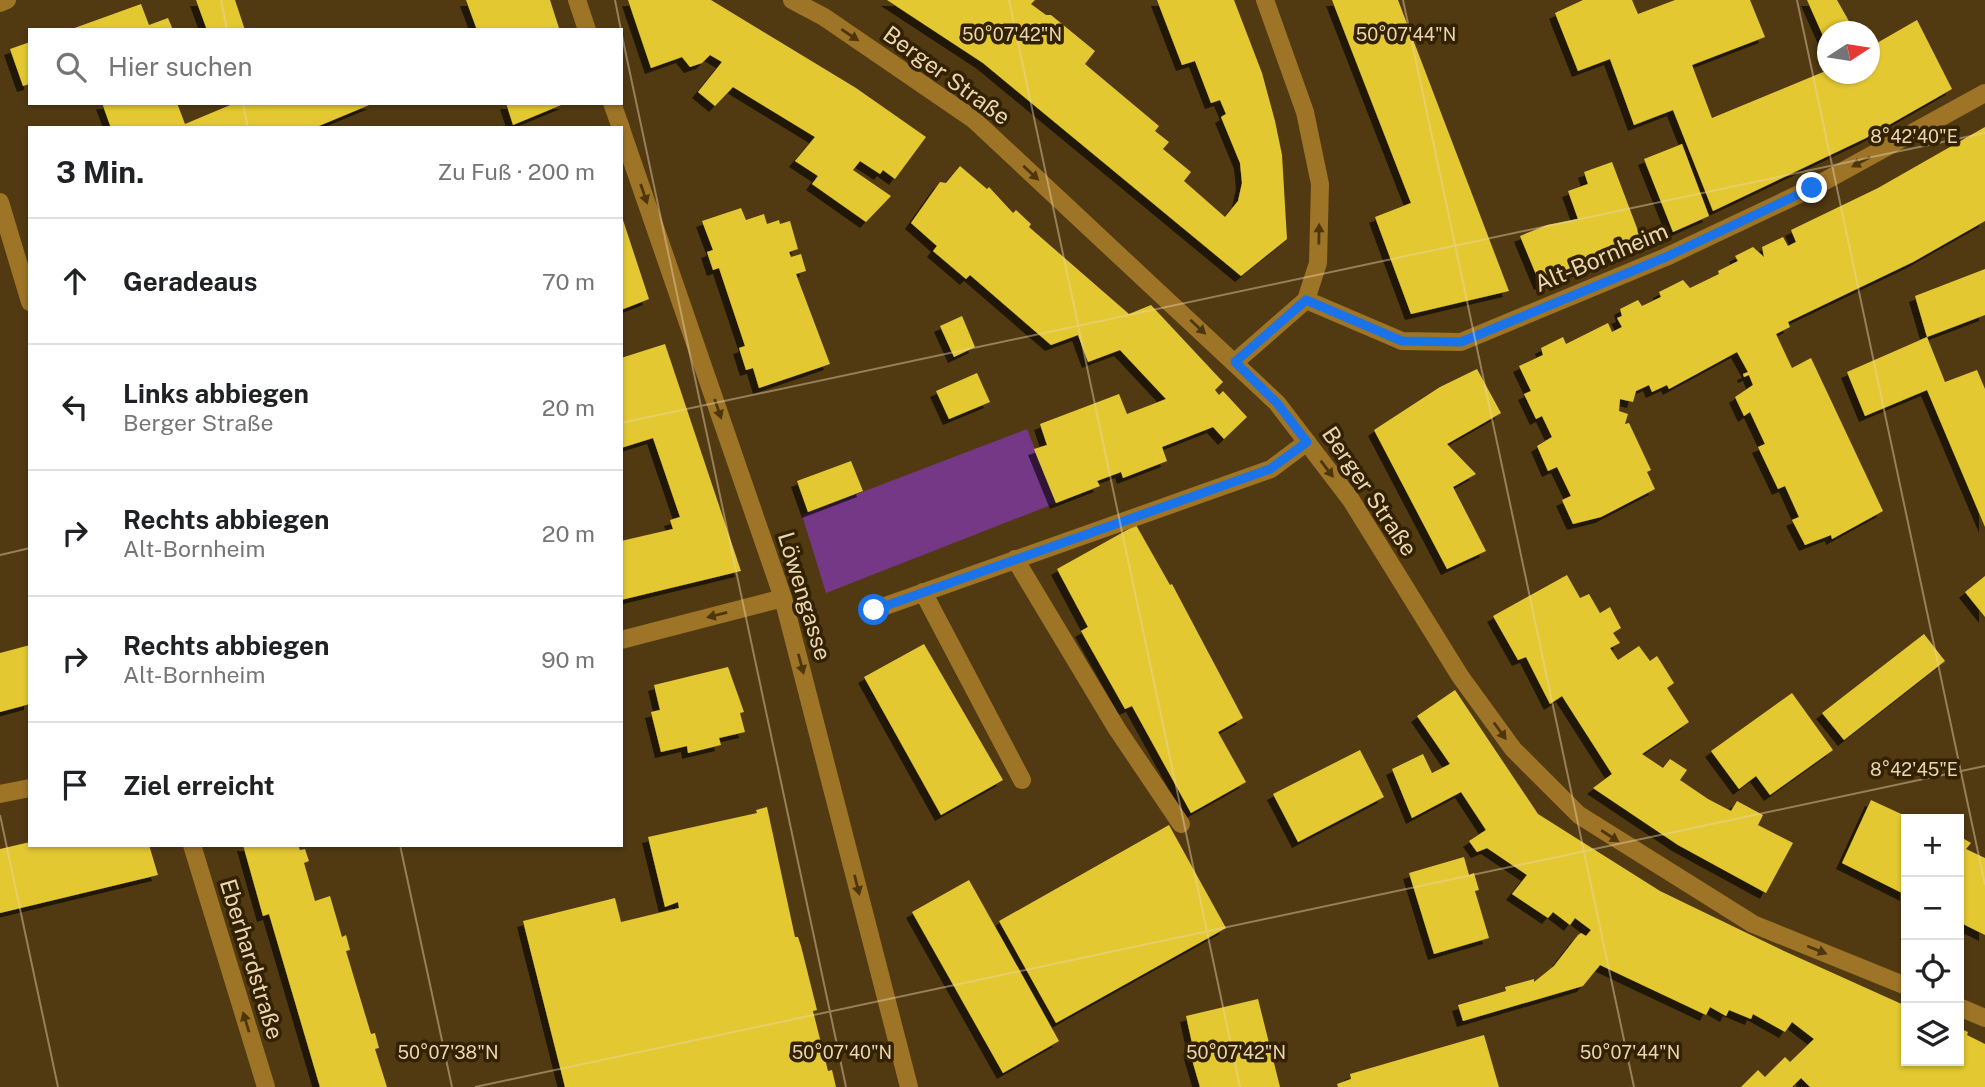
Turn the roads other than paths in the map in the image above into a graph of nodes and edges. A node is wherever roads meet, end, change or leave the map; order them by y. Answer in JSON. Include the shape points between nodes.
{"nodes":[{"id":1,"x":7,"y":0,"type":"edge"},
{"id":2,"x":577,"y":0,"type":"edge"},
{"id":3,"x":792,"y":0,"type":"edge"},
{"id":4,"x":1265,"y":0,"type":"edge"},
{"id":5,"x":0,"y":3,"type":"edge"},
{"id":6,"x":586,"y":28,"type":"edge"},
{"id":7,"x":1985,"y":93,"type":"edge"},
{"id":8,"x":613,"y":105,"type":"edge"},
{"id":9,"x":620,"y":126,"type":"edge"},
{"id":10,"x":623,"y":134,"type":"edge"},
{"id":11,"x":0,"y":202,"type":"edge"},
{"id":12,"x":28,"y":295,"type":"edge"},
{"id":13,"x":1306,"y":300,"type":"junction"},
{"id":14,"x":1235,"y":362,"type":"junction"},
{"id":15,"x":1307,"y":442,"type":"junction"},
{"id":16,"x":1015,"y":559,"type":"junction"},
{"id":17,"x":923,"y":592,"type":"junction"},
{"id":18,"x":783,"y":598,"type":"junction"},
{"id":19,"x":874,"y":610,"type":"dead end"},
{"id":20,"x":623,"y":639,"type":"edge"},
{"id":21,"x":1022,"y":780,"type":"dead end"},
{"id":22,"x":28,"y":788,"type":"edge"},
{"id":23,"x":0,"y":794,"type":"edge"},
{"id":24,"x":1181,"y":824,"type":"dead end"},
{"id":25,"x":192,"y":847,"type":"edge"},
{"id":26,"x":1901,"y":984,"type":"edge"},
{"id":27,"x":1964,"y":1009,"type":"edge"},
{"id":28,"x":1985,"y":1017,"type":"edge"},
{"id":29,"x":266,"y":1087,"type":"edge"},
{"id":30,"x":908,"y":1087,"type":"edge"}],
"edges":[{"from":1,"to":5,"type":"street"},
{"from":2,"to":6,"type":"street"},
{"from":3,"to":14,"type":"street","name":"Berger Straße","one_way":true,"via":[[973,118]]},
{"from":13,"to":4,"type":"street","one_way":true,"via":[[1318,263],[1320,184],[1305,112]]},
{"from":7,"to":13,"type":"street","name":"Alt-Bornheim","one_way":true,"via":[[1800,194],[1666,257],[1461,342],[1402,341]]},
{"from":8,"to":9,"type":"street","name":"Löwengasse"},
{"from":10,"to":18,"type":"street","name":"Löwengasse","one_way":true},
{"from":11,"to":12,"type":"street"},
{"from":13,"to":14,"type":"street"},
{"from":14,"to":15,"type":"street","name":"Berger Straße","via":[[1277,403]]},
{"from":15,"to":16,"type":"street","via":[[1270,469]]},
{"from":15,"to":26,"type":"street","name":"Berger Straße","one_way":true,"via":[[1351,500],[1490,718],[1513,749],[1579,815],[1753,924]]},
{"from":16,"to":17,"type":"street"},
{"from":16,"to":24,"type":"street","via":[[1117,729]]},
{"from":17,"to":19,"type":"street"},
{"from":17,"to":21,"type":"street"},
{"from":18,"to":20,"type":"street","one_way":true},
{"from":18,"to":30,"type":"street","name":"Löwengasse","one_way":true},
{"from":22,"to":23,"type":"street"},
{"from":29,"to":25,"type":"street","name":"Eberhardstraße","one_way":true},
{"from":27,"to":28,"type":"street"}]}
